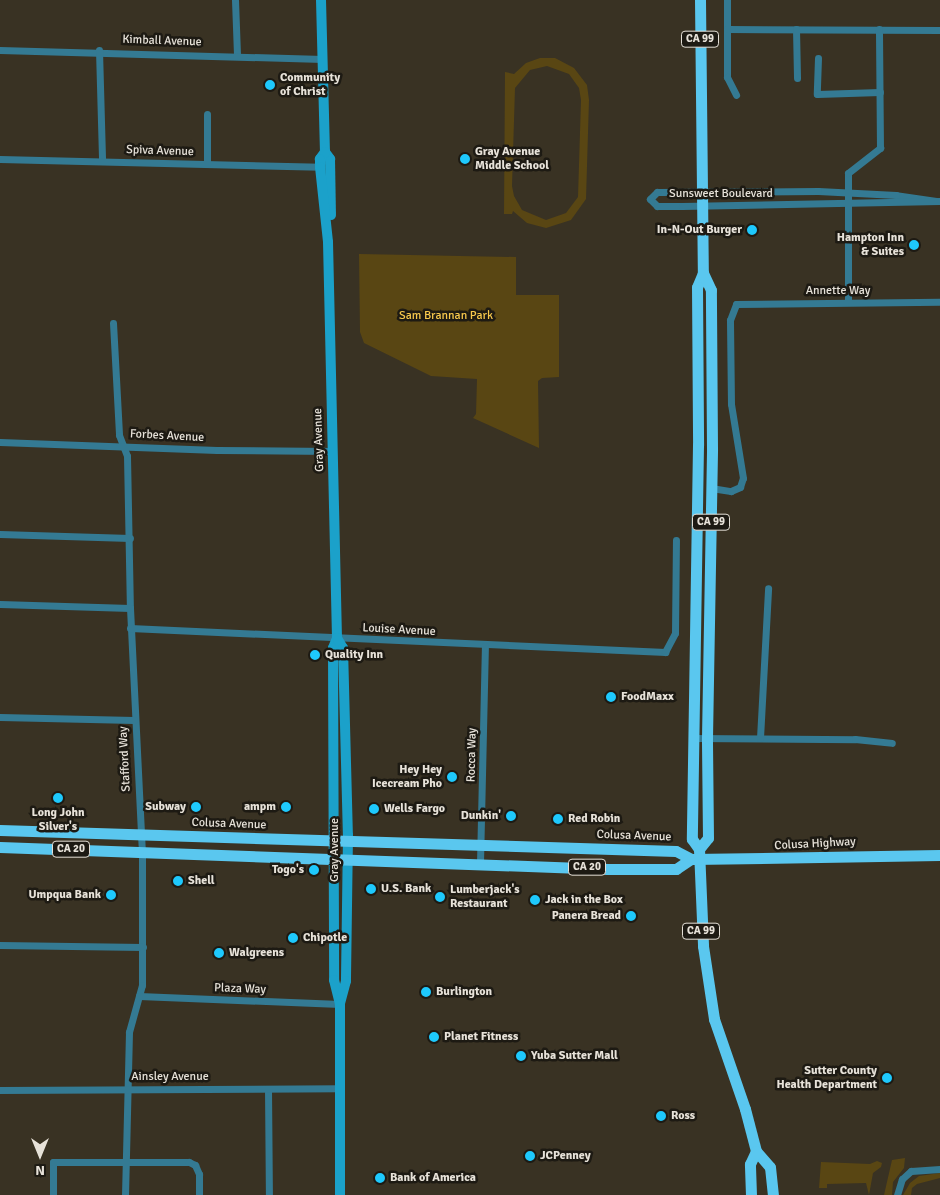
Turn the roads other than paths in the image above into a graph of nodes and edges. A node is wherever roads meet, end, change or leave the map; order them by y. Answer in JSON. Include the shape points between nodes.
{"nodes":[{"id":1,"x":235,"y":0,"type":"edge"},
{"id":2,"x":321,"y":0,"type":"edge"},
{"id":3,"x":700,"y":0,"type":"edge"},
{"id":4,"x":727,"y":0,"type":"edge"},
{"id":5,"x":727,"y":29,"type":"junction"},
{"id":6,"x":796,"y":29,"type":"junction"},
{"id":7,"x":879,"y":29,"type":"junction"},
{"id":8,"x":940,"y":30,"type":"edge"},
{"id":9,"x":0,"y":50,"type":"edge"},
{"id":10,"x":99,"y":50,"type":"junction"},
{"id":11,"x":237,"y":54,"type":"junction"},
{"id":12,"x":818,"y":58,"type":"dead end"},
{"id":13,"x":323,"y":59,"type":"junction"},
{"id":14,"x":796,"y":78,"type":"dead end"},
{"id":15,"x":880,"y":92,"type":"junction"},
{"id":16,"x":736,"y":95,"type":"dead end"},
{"id":17,"x":208,"y":114,"type":"dead end"},
{"id":18,"x":325,"y":152,"type":"junction"},
{"id":19,"x":0,"y":159,"type":"edge"},
{"id":20,"x":102,"y":160,"type":"junction"},
{"id":21,"x":206,"y":164,"type":"junction"},
{"id":22,"x":320,"y":168,"type":"junction"},
{"id":23,"x":702,"y":192,"type":"junction"},
{"id":24,"x":848,"y":192,"type":"junction"},
{"id":25,"x":938,"y":201,"type":"edge"},
{"id":26,"x":848,"y":205,"type":"junction"},
{"id":27,"x":703,"y":206,"type":"junction"},
{"id":28,"x":328,"y":242,"type":"junction"},
{"id":29,"x":703,"y":273,"type":"junction"},
{"id":30,"x":848,"y":302,"type":"junction"},
{"id":31,"x":940,"y":302,"type":"edge"},
{"id":32,"x":113,"y":323,"type":"dead end"},
{"id":33,"x":0,"y":442,"type":"edge"},
{"id":34,"x":123,"y":445,"type":"junction"},
{"id":35,"x":332,"y":451,"type":"junction"},
{"id":36,"x":711,"y":488,"type":"junction"},
{"id":37,"x":0,"y":534,"type":"edge"},
{"id":38,"x":130,"y":538,"type":"junction"},
{"id":39,"x":676,"y":540,"type":"dead end"},
{"id":40,"x":768,"y":588,"type":"dead end"},
{"id":41,"x":0,"y":604,"type":"edge"},
{"id":42,"x":130,"y":608,"type":"junction"},
{"id":43,"x":130,"y":628,"type":"junction"},
{"id":44,"x":336,"y":638,"type":"junction"},
{"id":45,"x":486,"y":646,"type":"junction"},
{"id":46,"x":0,"y":717,"type":"edge"},
{"id":47,"x":134,"y":720,"type":"junction"},
{"id":48,"x":692,"y":738,"type":"junction"},
{"id":49,"x":707,"y":738,"type":"junction"},
{"id":50,"x":760,"y":738,"type":"junction"},
{"id":51,"x":892,"y":743,"type":"dead end"},
{"id":52,"x":0,"y":830,"type":"edge"},
{"id":53,"x":141,"y":835,"type":"junction"},
{"id":54,"x":334,"y":841,"type":"junction"},
{"id":55,"x":348,"y":841,"type":"junction"},
{"id":56,"x":481,"y":845,"type":"junction"},
{"id":57,"x":0,"y":847,"type":"edge"},
{"id":58,"x":142,"y":850,"type":"junction"},
{"id":59,"x":940,"y":855,"type":"edge"},
{"id":60,"x":696,"y":856,"type":"junction"},
{"id":61,"x":333,"y":858,"type":"junction"},
{"id":62,"x":348,"y":860,"type":"junction"},
{"id":63,"x":480,"y":863,"type":"junction"},
{"id":64,"x":0,"y":944,"type":"edge"},
{"id":65,"x":143,"y":947,"type":"junction"},
{"id":66,"x":139,"y":996,"type":"junction"},
{"id":67,"x":340,"y":1004,"type":"junction"},
{"id":68,"x":127,"y":1088,"type":"junction"},
{"id":69,"x":340,"y":1088,"type":"junction"},
{"id":70,"x":268,"y":1089,"type":"junction"},
{"id":71,"x":0,"y":1090,"type":"edge"},
{"id":72,"x":756,"y":1151,"type":"junction"},
{"id":73,"x":125,"y":1162,"type":"junction"},
{"id":74,"x":940,"y":1169,"type":"edge"},
{"id":75,"x":53,"y":1195,"type":"edge"},
{"id":76,"x":125,"y":1195,"type":"edge"},
{"id":77,"x":198,"y":1195,"type":"edge"},
{"id":78,"x":269,"y":1195,"type":"edge"},
{"id":79,"x":340,"y":1195,"type":"edge"},
{"id":80,"x":751,"y":1195,"type":"edge"},
{"id":81,"x":773,"y":1195,"type":"edge"},
{"id":82,"x":897,"y":1195,"type":"edge"}],
"edges":[{"from":1,"to":11,"type":"street"},
{"from":2,"to":13,"type":"main road","name":"Gray Avenue"},
{"from":3,"to":23,"type":"highway","number":"CA 99"},
{"from":4,"to":5,"type":"street"},
{"from":5,"to":6,"type":"street"},
{"from":5,"to":16,"type":"street","via":[[727,77]]},
{"from":6,"to":7,"type":"street"},
{"from":6,"to":14,"type":"street"},
{"from":7,"to":8,"type":"street"},
{"from":7,"to":15,"type":"street"},
{"from":9,"to":10,"type":"street","name":"Kimball Avenue"},
{"from":10,"to":11,"type":"street","name":"Kimball Avenue"},
{"from":10,"to":20,"type":"street"},
{"from":11,"to":13,"type":"street","name":"Kimball Avenue"},
{"from":12,"to":15,"type":"street","via":[[817,94]]},
{"from":13,"to":18,"type":"main road","name":"Gray Avenue"},
{"from":15,"to":24,"type":"street","via":[[880,148],[848,172]]},
{"from":17,"to":21,"type":"street"},
{"from":18,"to":22,"type":"main road","name":"Gray Avenue","via":[[320,159]]},
{"from":18,"to":28,"type":"main road","name":"Gray Avenue","via":[[330,167],[331,238]]},
{"from":19,"to":20,"type":"street","name":"Spiva Avenue"},
{"from":20,"to":21,"type":"street","name":"Spiva Avenue"},
{"from":21,"to":22,"type":"street","name":"Spiva Avenue"},
{"from":22,"to":28,"type":"main road","name":"Gray Avenue"},
{"from":23,"to":24,"type":"street","name":"Sunsweet Boulevard"},
{"from":23,"to":27,"type":"highway","number":"CA 99"},
{"from":23,"to":27,"type":"street","name":"Sunsweet Boulevard","via":[[653,193],[650,199],[657,206]]},
{"from":24,"to":25,"type":"street","name":"Sunsweet Boulevard"},
{"from":24,"to":26,"type":"street"},
{"from":25,"to":26,"type":"street","name":"Sunsweet Boulevard"},
{"from":26,"to":27,"type":"street","name":"Sunsweet Boulevard"},
{"from":26,"to":30,"type":"street"},
{"from":27,"to":29,"type":"highway","number":"CA 99"},
{"from":28,"to":35,"type":"main road","name":"Gray Avenue"},
{"from":29,"to":36,"type":"highway","number":"CA 99","via":[[711,290]]},
{"from":29,"to":48,"type":"highway","number":"CA 99","via":[[697,286],[698,454]]},
{"from":30,"to":31,"type":"street","name":"Annette Way"},
{"from":30,"to":36,"type":"street","name":"Annette Way","via":[[736,304],[730,320],[731,404],[743,478],[740,487],[730,490]]},
{"from":32,"to":34,"type":"street","name":"Stafford Way","via":[[119,435]]},
{"from":33,"to":34,"type":"street","name":"Forbes Avenue"},
{"from":34,"to":35,"type":"street","name":"Forbes Avenue","via":[[238,451]]},
{"from":34,"to":38,"type":"street","name":"Stafford Way","via":[[127,456]]},
{"from":35,"to":44,"type":"main road","name":"Gray Avenue"},
{"from":36,"to":49,"type":"highway","number":"CA 99"},
{"from":37,"to":38,"type":"street"},
{"from":38,"to":42,"type":"street","name":"Stafford Way"},
{"from":39,"to":45,"type":"street","name":"Louise Avenue","via":[[675,633],[665,652]]},
{"from":40,"to":50,"type":"street"},
{"from":41,"to":42,"type":"street"},
{"from":42,"to":43,"type":"street","name":"Stafford Way"},
{"from":43,"to":44,"type":"street","name":"Louise Avenue"},
{"from":43,"to":47,"type":"street","name":"Stafford Way"},
{"from":44,"to":45,"type":"street","name":"Louise Avenue"},
{"from":44,"to":54,"type":"main road","name":"Gray Avenue","via":[[333,648]]},
{"from":44,"to":55,"type":"main road","name":"Gray Avenue","via":[[343,648]]},
{"from":45,"to":56,"type":"street","name":"Rocca Way"},
{"from":46,"to":47,"type":"street"},
{"from":47,"to":53,"type":"street","name":"Stafford Way"},
{"from":48,"to":49,"type":"street"},
{"from":48,"to":60,"type":"highway","number":"CA 99","via":[[692,839]]},
{"from":49,"to":50,"type":"street"},
{"from":49,"to":60,"type":"highway","number":"CA 99","via":[[708,838]]},
{"from":50,"to":51,"type":"street","via":[[855,739]]},
{"from":52,"to":53,"type":"highway","name":"Colusa Avenue","number":"CA 20"},
{"from":53,"to":54,"type":"highway","name":"Colusa Avenue","number":"CA 20"},
{"from":53,"to":58,"type":"street","name":"Stafford Way"},
{"from":54,"to":55,"type":"highway","name":"Colusa Avenue","number":"CA 20"},
{"from":54,"to":61,"type":"main road","name":"Gray Avenue"},
{"from":55,"to":56,"type":"highway","name":"Colusa Avenue","number":"CA 20"},
{"from":55,"to":62,"type":"main road","name":"Gray Avenue"},
{"from":56,"to":60,"type":"highway","name":"Colusa Avenue","number":"CA 20","via":[[676,851]]},
{"from":56,"to":63,"type":"street","name":"Rocca Way"},
{"from":57,"to":58,"type":"highway","number":"CA 20"},
{"from":58,"to":61,"type":"highway","number":"CA 20"},
{"from":58,"to":65,"type":"street","name":"Stafford Way"},
{"from":59,"to":60,"type":"highway","name":"Colusa Highway","number":"CA 20"},
{"from":60,"to":63,"type":"highway","number":"CA 20","via":[[676,869]]},
{"from":60,"to":72,"type":"highway","number":"CA 99","via":[[700,922],[711,1003]]},
{"from":61,"to":62,"type":"highway","number":"CA 20"},
{"from":61,"to":67,"type":"main road","name":"Gray Avenue","via":[[334,980]]},
{"from":62,"to":63,"type":"highway","number":"CA 20"},
{"from":62,"to":67,"type":"main road","name":"Gray Avenue","via":[[346,981]]},
{"from":64,"to":65,"type":"street"},
{"from":65,"to":66,"type":"street","name":"Stafford Way"},
{"from":66,"to":67,"type":"street","name":"Plaza Way"},
{"from":66,"to":68,"type":"street","name":"Stafford Way","via":[[129,1032]]},
{"from":67,"to":69,"type":"main road","name":"Gray Avenue"},
{"from":68,"to":70,"type":"street","name":"Ainsley Avenue"},
{"from":68,"to":71,"type":"street","name":"Ainsley Avenue"},
{"from":68,"to":73,"type":"street","name":"Stafford Way"},
{"from":69,"to":70,"type":"street","name":"Ainsley Avenue"},
{"from":69,"to":79,"type":"main road","name":"Gray Avenue"},
{"from":70,"to":78,"type":"street"},
{"from":72,"to":80,"type":"highway","via":[[750,1164]]},
{"from":72,"to":81,"type":"highway","number":"CA 99","via":[[770,1168]]},
{"from":73,"to":75,"type":"street","via":[[53,1162]]},
{"from":73,"to":76,"type":"street","name":"Stafford Way"},
{"from":73,"to":77,"type":"street","via":[[189,1162],[195,1165],[198,1174]]},
{"from":74,"to":82,"type":"street","via":[[911,1171],[902,1179]]}]}
